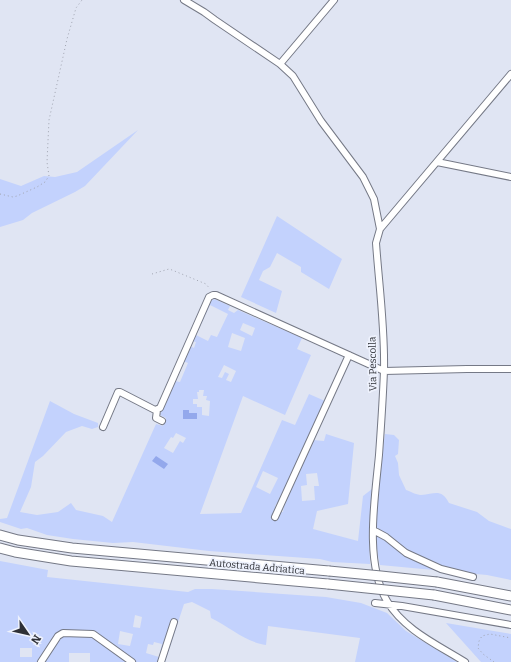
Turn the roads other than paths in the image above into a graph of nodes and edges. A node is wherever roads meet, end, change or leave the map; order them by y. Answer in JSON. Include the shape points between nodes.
{"nodes":[{"id":1,"x":184,"y":0,"type":"edge"},
{"id":2,"x":334,"y":0,"type":"edge"},
{"id":3,"x":280,"y":64,"type":"junction"},
{"id":4,"x":511,"y":74,"type":"edge"},
{"id":5,"x":436,"y":162,"type":"junction"},
{"id":6,"x":511,"y":177,"type":"edge"},
{"id":7,"x":380,"y":229,"type":"junction"},
{"id":8,"x":349,"y":355,"type":"junction"},
{"id":9,"x":511,"y":369,"type":"edge"},
{"id":10,"x":384,"y":371,"type":"junction"},
{"id":11,"x":157,"y":410,"type":"junction"},
{"id":12,"x":162,"y":421,"type":"dead end"},
{"id":13,"x":103,"y":427,"type":"dead end"},
{"id":14,"x":275,"y":517,"type":"dead end"},
{"id":15,"x":373,"y":530,"type":"junction"},
{"id":16,"x":0,"y":535,"type":"edge"},
{"id":17,"x":0,"y":548,"type":"edge"},
{"id":18,"x":473,"y":577,"type":"dead end"},
{"id":19,"x":511,"y":596,"type":"edge"},
{"id":20,"x":375,"y":603,"type":"dead end"},
{"id":21,"x":390,"y":605,"type":"junction"},
{"id":22,"x":511,"y":610,"type":"edge"},
{"id":23,"x":174,"y":622,"type":"dead end"},
{"id":24,"x":511,"y":625,"type":"edge"},
{"id":25,"x":41,"y":662,"type":"edge"},
{"id":26,"x":132,"y":662,"type":"edge"},
{"id":27,"x":161,"y":662,"type":"edge"},
{"id":28,"x":465,"y":662,"type":"edge"}],
"edges":[{"from":1,"to":3,"type":"street"},
{"from":2,"to":3,"type":"street"},
{"from":3,"to":7,"type":"street","via":[[293,76],[363,177],[374,199]]},
{"from":4,"to":5,"type":"street","name":"Via Pescolla"},
{"from":5,"to":6,"type":"street"},
{"from":5,"to":7,"type":"street","name":"Via Pescolla"},
{"from":7,"to":10,"type":"street","name":"Via Pescolla","via":[[376,243]]},
{"from":8,"to":10,"type":"street"},
{"from":8,"to":11,"type":"street","via":[[213,295]]},
{"from":8,"to":14,"type":"street"},
{"from":9,"to":10,"type":"street"},
{"from":10,"to":15,"type":"street","name":"Via Pescolla"},
{"from":11,"to":12,"type":"street","via":[[156,418]]},
{"from":11,"to":13,"type":"street","via":[[118,392]]},
{"from":15,"to":18,"type":"street","via":[[406,553],[441,569]]},
{"from":15,"to":21,"type":"street","name":"Via Pescolla","via":[[375,564],[386,600]]},
{"from":16,"to":19,"type":"highway","name":"Autostrada Adriatica","bridge":true,"via":[[72,548],[437,582]]},
{"from":17,"to":22,"type":"highway","name":"Autostrada Adriatica","bridge":true,"via":[[71,561],[434,595]]},
{"from":20,"to":21,"type":"street"},
{"from":21,"to":24,"type":"street"},
{"from":21,"to":28,"type":"street","name":"Via Pescolla","via":[[395,614],[408,625]]},
{"from":23,"to":27,"type":"street"},
{"from":25,"to":26,"type":"street","via":[[58,636],[63,633],[93,634]]}]}
